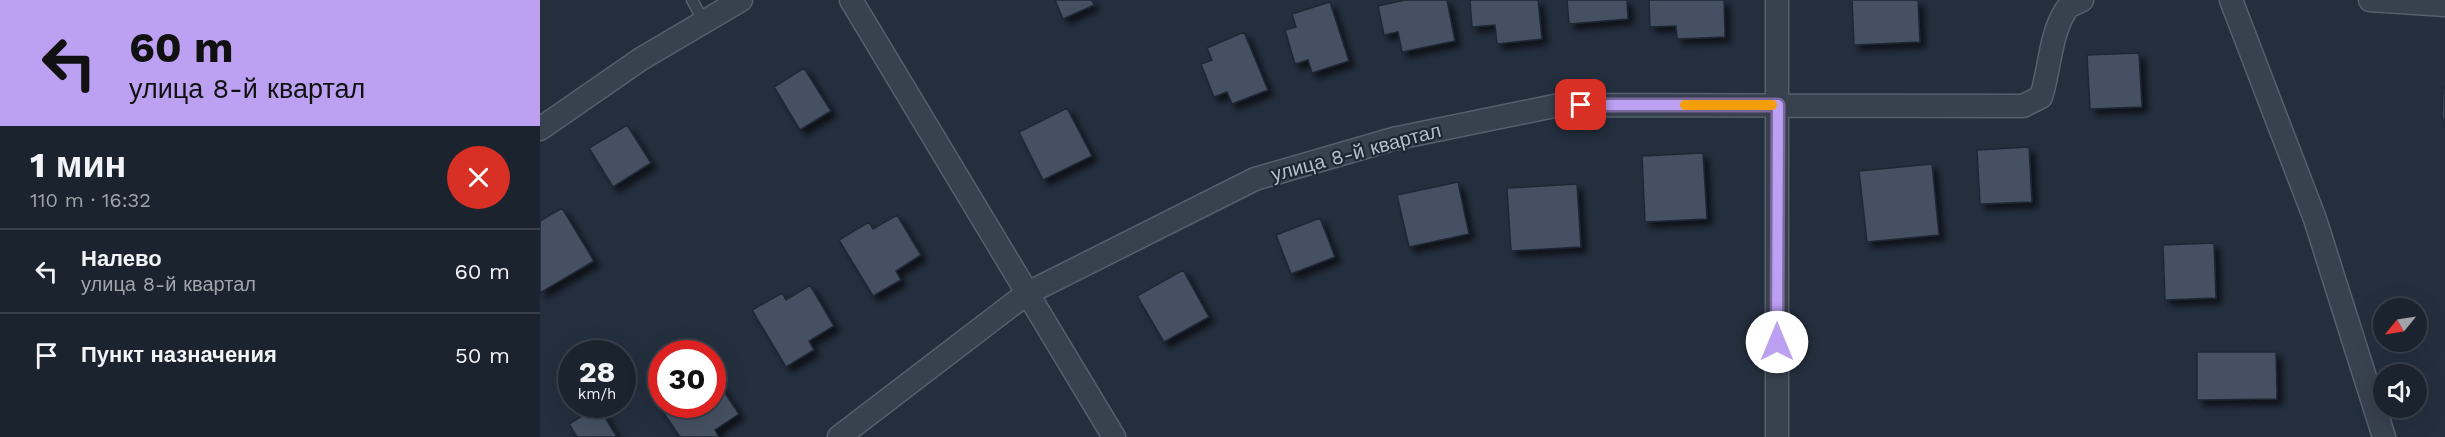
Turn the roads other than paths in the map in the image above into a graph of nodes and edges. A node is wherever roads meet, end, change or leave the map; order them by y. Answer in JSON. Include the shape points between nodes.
{"nodes":[{"id":1,"x":692,"y":0,"type":"edge"},
{"id":2,"x":741,"y":0,"type":"edge"},
{"id":3,"x":850,"y":0,"type":"edge"},
{"id":4,"x":1777,"y":0,"type":"edge"},
{"id":5,"x":2082,"y":0,"type":"edge"},
{"id":6,"x":2231,"y":0,"type":"edge"},
{"id":7,"x":2370,"y":0,"type":"edge"},
{"id":8,"x":2445,"y":5,"type":"edge"},
{"id":9,"x":704,"y":22,"type":"junction"},
{"id":10,"x":1778,"y":105,"type":"junction"},
{"id":11,"x":540,"y":129,"type":"edge"},
{"id":12,"x":1026,"y":294,"type":"junction"},
{"id":13,"x":839,"y":437,"type":"edge"},
{"id":14,"x":1114,"y":437,"type":"edge"},
{"id":15,"x":1777,"y":437,"type":"edge"},
{"id":16,"x":2384,"y":437,"type":"edge"}],
"edges":[{"from":1,"to":9,"type":"lane"},
{"from":2,"to":9,"type":"street"},
{"from":3,"to":12,"type":"street"},
{"from":4,"to":10,"type":"street"},
{"from":5,"to":10,"type":"street","name":"улица 8-й квартал","via":[[2067,8],[2054,41],[2041,97],[2023,105]]},
{"from":6,"to":16,"type":"street","via":[[2315,219]]},
{"from":7,"to":8,"type":"street"},
{"from":9,"to":11,"type":"street","via":[[641,59]]},
{"from":10,"to":12,"type":"street","name":"улица 8-й квартал","via":[[1559,105],[1393,139],[1256,179]]},
{"from":10,"to":15,"type":"street"},
{"from":12,"to":13,"type":"street","name":"улица 8-й квартал"},
{"from":12,"to":14,"type":"street"}]}
